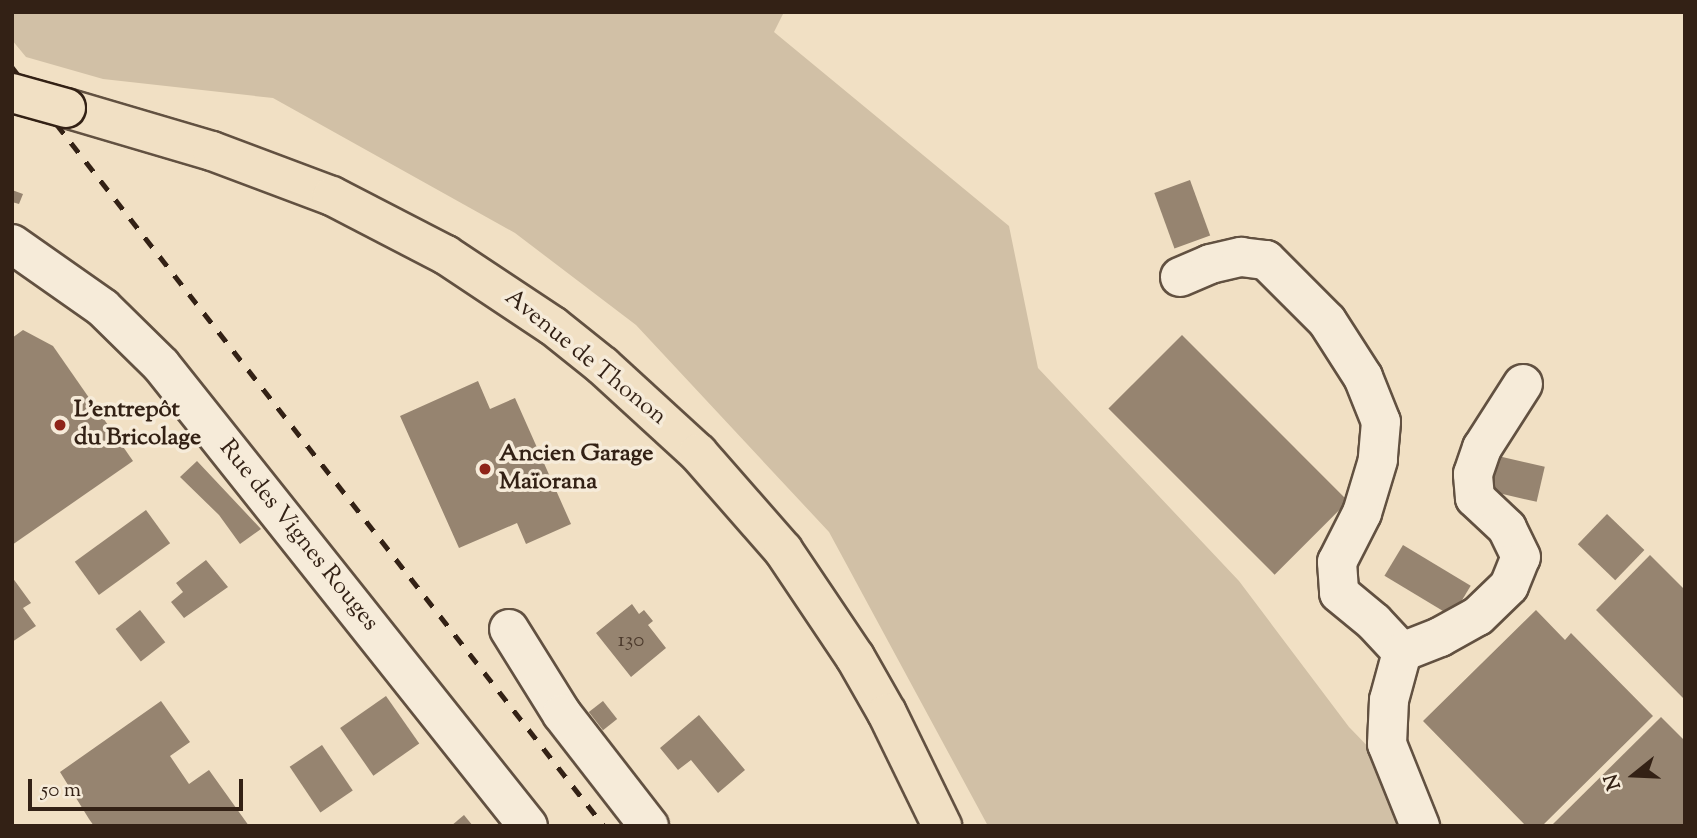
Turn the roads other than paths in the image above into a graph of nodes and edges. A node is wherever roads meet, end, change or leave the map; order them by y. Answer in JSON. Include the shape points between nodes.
{"nodes":[{"id":1,"x":12,"y":93,"type":"edge"},
{"id":2,"x":12,"y":244,"type":"edge"},
{"id":3,"x":1180,"y":276,"type":"dead end"},
{"id":4,"x":1523,"y":384,"type":"dead end"},
{"id":5,"x":509,"y":629,"type":"dead end"},
{"id":6,"x":1402,"y":652,"type":"junction"},
{"id":7,"x":528,"y":826,"type":"edge"},
{"id":8,"x":649,"y":826,"type":"edge"},
{"id":9,"x":942,"y":826,"type":"edge"},
{"id":10,"x":1420,"y":826,"type":"edge"}],
"edges":[{"from":1,"to":9,"type":"main road","name":"Avenue de Thonon","bridge":true,"via":[[272,172],[355,207],[446,255],[603,366],[698,453],[783,550],[862,668]]},
{"from":2,"to":7,"type":"street","name":"Rue des Vignes Rouges","via":[[103,309],[160,365]]},
{"from":3,"to":6,"type":"street","via":[[1241,257],[1266,260],[1327,321],[1363,377],[1381,422],[1378,460],[1362,513],[1337,562],[1339,593]]},
{"from":4,"to":6,"type":"street","via":[[1482,448],[1473,474],[1475,498],[1507,528],[1521,557],[1509,586],[1478,616]]},
{"from":5,"to":8,"type":"street","via":[[562,713]]},
{"from":6,"to":10,"type":"street","via":[[1389,700],[1387,744]]}]}
